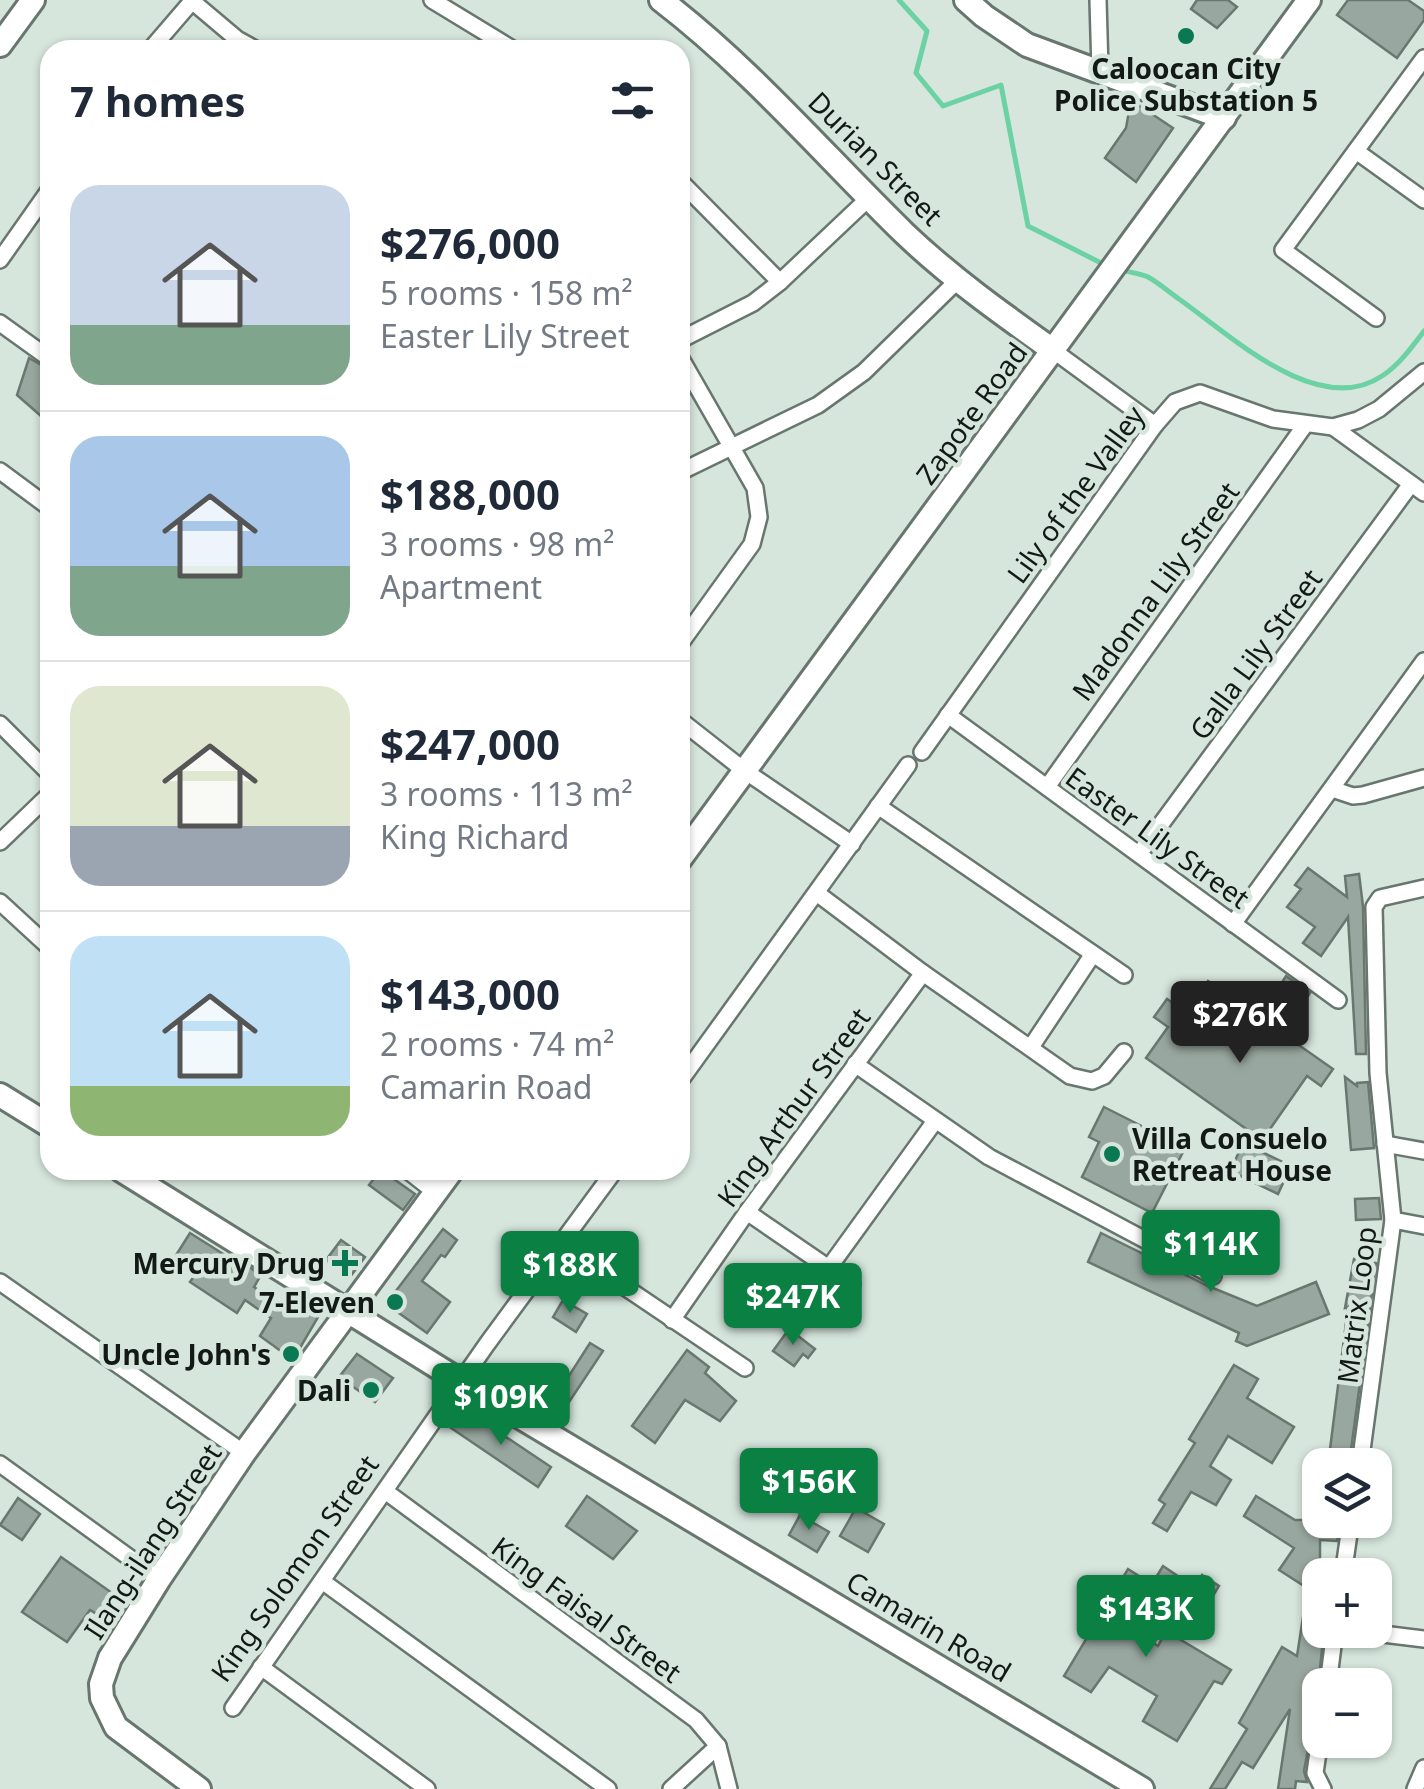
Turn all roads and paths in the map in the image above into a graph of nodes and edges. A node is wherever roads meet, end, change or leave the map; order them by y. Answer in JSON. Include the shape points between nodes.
{"nodes":[{"id":1,"x":33,"y":0,"type":"edge"},
{"id":2,"x":432,"y":0,"type":"edge"},
{"id":3,"x":661,"y":0,"type":"edge"},
{"id":4,"x":966,"y":0,"type":"edge"},
{"id":5,"x":1098,"y":0,"type":"edge"},
{"id":6,"x":1309,"y":0,"type":"edge"},
{"id":7,"x":193,"y":1,"type":"edge"},
{"id":8,"x":159,"y":40,"type":"edge"},
{"id":9,"x":240,"y":40,"type":"edge"},
{"id":10,"x":498,"y":40,"type":"edge"},
{"id":11,"x":0,"y":45,"type":"edge"},
{"id":12,"x":1424,"y":58,"type":"edge"},
{"id":13,"x":1100,"y":70,"type":"junction"},
{"id":14,"x":1224,"y":118,"type":"junction"},
{"id":15,"x":1356,"y":151,"type":"junction"},
{"id":16,"x":690,"y":190,"type":"edge"},
{"id":17,"x":870,"y":197,"type":"junction"},
{"id":18,"x":1424,"y":200,"type":"edge"},
{"id":19,"x":40,"y":208,"type":"edge"},
{"id":20,"x":0,"y":260,"type":"edge"},
{"id":21,"x":958,"y":280,"type":"junction"},
{"id":22,"x":780,"y":282,"type":"junction"},
{"id":23,"x":1376,"y":318,"type":"dead end"},
{"id":24,"x":0,"y":323,"type":"edge"},
{"id":25,"x":690,"y":335,"type":"edge"},
{"id":26,"x":40,"y":352,"type":"edge"},
{"id":27,"x":1054,"y":352,"type":"junction"},
{"id":28,"x":1424,"y":372,"type":"edge"},
{"id":29,"x":690,"y":373,"type":"edge"},
{"id":30,"x":1155,"y":425,"type":"junction"},
{"id":31,"x":1305,"y":425,"type":"junction"},
{"id":32,"x":1333,"y":427,"type":"junction"},
{"id":33,"x":733,"y":445,"type":"junction"},
{"id":34,"x":690,"y":467,"type":"edge"},
{"id":35,"x":0,"y":471,"type":"edge"},
{"id":36,"x":1418,"y":489,"type":"edge"},
{"id":37,"x":40,"y":501,"type":"edge"},
{"id":38,"x":690,"y":630,"type":"edge"},
{"id":39,"x":1424,"y":661,"type":"edge"},
{"id":40,"x":948,"y":715,"type":"junction"},
{"id":41,"x":0,"y":724,"type":"edge"},
{"id":42,"x":690,"y":728,"type":"edge"},
{"id":43,"x":922,"y":752,"type":"dead end"},
{"id":44,"x":40,"y":764,"type":"edge"},
{"id":45,"x":908,"y":765,"type":"dead end"},
{"id":46,"x":745,"y":771,"type":"junction"},
{"id":47,"x":1424,"y":778,"type":"edge"},
{"id":48,"x":1046,"y":787,"type":"junction"},
{"id":49,"x":1332,"y":789,"type":"junction"},
{"id":50,"x":40,"y":804,"type":"edge"},
{"id":51,"x":878,"y":806,"type":"junction"},
{"id":52,"x":0,"y":842,"type":"edge"},
{"id":53,"x":852,"y":844,"type":"junction"},
{"id":54,"x":690,"y":846,"type":"edge"},
{"id":55,"x":1140,"y":854,"type":"junction"},
{"id":56,"x":1424,"y":888,"type":"edge"},
{"id":57,"x":818,"y":894,"type":"junction"},
{"id":58,"x":0,"y":902,"type":"edge"},
{"id":59,"x":1233,"y":924,"type":"junction"},
{"id":60,"x":40,"y":939,"type":"edge"},
{"id":61,"x":1093,"y":954,"type":"junction"},
{"id":62,"x":922,"y":973,"type":"junction"},
{"id":63,"x":1124,"y":975,"type":"dead end"},
{"id":64,"x":1338,"y":1000,"type":"dead end"},
{"id":65,"x":1031,"y":1047,"type":"junction"},
{"id":66,"x":1124,"y":1052,"type":"dead end"},
{"id":67,"x":855,"y":1064,"type":"junction"},
{"id":68,"x":690,"y":1067,"type":"edge"},
{"id":69,"x":0,"y":1095,"type":"edge"},
{"id":70,"x":40,"y":1120,"type":"edge"},
{"id":71,"x":935,"y":1120,"type":"junction"},
{"id":72,"x":1385,"y":1144,"type":"junction"},
{"id":73,"x":1424,"y":1151,"type":"edge"},
{"id":74,"x":137,"y":1180,"type":"edge"},
{"id":75,"x":419,"y":1180,"type":"edge"},
{"id":76,"x":444,"y":1180,"type":"edge"},
{"id":77,"x":608,"y":1180,"type":"edge"},
{"id":78,"x":435,"y":1192,"type":"junction"},
{"id":79,"x":747,"y":1212,"type":"junction"},
{"id":80,"x":1392,"y":1220,"type":"junction"},
{"id":81,"x":1424,"y":1226,"type":"edge"},
{"id":82,"x":560,"y":1244,"type":"junction"},
{"id":83,"x":828,"y":1269,"type":"junction"},
{"id":84,"x":1212,"y":1276,"type":"dead end"},
{"id":85,"x":0,"y":1282,"type":"edge"},
{"id":86,"x":852,"y":1284,"type":"dead end"},
{"id":87,"x":348,"y":1312,"type":"junction"},
{"id":88,"x":672,"y":1320,"type":"junction"},
{"id":89,"x":745,"y":1368,"type":"dead end"},
{"id":90,"x":460,"y":1382,"type":"junction"},
{"id":91,"x":1362,"y":1448,"type":"edge"},
{"id":92,"x":244,"y":1454,"type":"junction"},
{"id":93,"x":0,"y":1464,"type":"edge"},
{"id":94,"x":385,"y":1490,"type":"junction"},
{"id":95,"x":158,"y":1579,"type":"junction"},
{"id":96,"x":322,"y":1581,"type":"junction"},
{"id":97,"x":1392,"y":1635,"type":"edge"},
{"id":98,"x":1424,"y":1639,"type":"edge"},
{"id":99,"x":261,"y":1668,"type":"junction"},
{"id":100,"x":233,"y":1708,"type":"dead end"},
{"id":101,"x":718,"y":1746,"type":"junction"},
{"id":102,"x":1317,"y":1758,"type":"edge"},
{"id":103,"x":1424,"y":1768,"type":"edge"},
{"id":104,"x":187,"y":1785,"type":"edge"},
{"id":105,"x":428,"y":1789,"type":"edge"},
{"id":106,"x":608,"y":1789,"type":"edge"},
{"id":107,"x":670,"y":1789,"type":"edge"},
{"id":108,"x":729,"y":1789,"type":"edge"},
{"id":109,"x":1142,"y":1789,"type":"edge"},
{"id":110,"x":1323,"y":1789,"type":"edge"},
{"id":111,"x":1415,"y":1789,"type":"edge"}],
"edges":[{"from":1,"to":11,"type":"main road"},
{"from":2,"to":10,"type":"street"},
{"from":3,"to":17,"type":"main road","name":"Durian Street","via":[[764,88]]},
{"from":4,"to":13,"type":"main road","via":[[1027,44]]},
{"from":5,"to":13,"type":"street"},
{"from":6,"to":14,"type":"main road","name":"Zapote Road"},
{"from":7,"to":8,"type":"street"},
{"from":7,"to":9,"type":"street"},
{"from":12,"to":15,"type":"street"},
{"from":13,"to":14,"type":"main road"},
{"from":14,"to":27,"type":"main road","name":"Zapote Road"},
{"from":15,"to":18,"type":"street"},
{"from":15,"to":23,"type":"street","via":[[1283,250]]},
{"from":16,"to":22,"type":"street"},
{"from":17,"to":21,"type":"main road","name":"Durian Street"},
{"from":17,"to":22,"type":"street"},
{"from":19,"to":20,"type":"street"},
{"from":21,"to":27,"type":"main road","name":"Durian Street"},
{"from":21,"to":33,"type":"street","via":[[864,372],[818,404]]},
{"from":22,"to":25,"type":"street"},
{"from":24,"to":26,"type":"street"},
{"from":27,"to":30,"type":"street"},
{"from":27,"to":46,"type":"main road","name":"Zapote Road"},
{"from":28,"to":32,"type":"street","via":[[1378,409]]},
{"from":29,"to":33,"type":"street"},
{"from":30,"to":31,"type":"street","name":"Lily of the Valley","via":[[1175,402],[1200,394]]},
{"from":30,"to":40,"type":"street","name":"Lily of the Valley"},
{"from":31,"to":32,"type":"street","name":"Lily of the Valley"},
{"from":31,"to":48,"type":"street","name":"Madonna Lily Street"},
{"from":32,"to":36,"type":"street"},
{"from":33,"to":34,"type":"street"},
{"from":33,"to":38,"type":"street","via":[[755,488],[759,517],[752,544]]},
{"from":35,"to":37,"type":"street"},
{"from":36,"to":55,"type":"street","name":"Galla Lily Street"},
{"from":39,"to":49,"type":"street"},
{"from":40,"to":43,"type":"street","name":"Lily of the Valley"},
{"from":40,"to":48,"type":"street","name":"Easter Lily Street"},
{"from":41,"to":44,"type":"street"},
{"from":42,"to":46,"type":"street"},
{"from":45,"to":51,"type":"street"},
{"from":46,"to":53,"type":"street"},
{"from":46,"to":54,"type":"main road","name":"Zapote Road"},
{"from":47,"to":49,"type":"street","via":[[1363,795]]},
{"from":48,"to":55,"type":"street","name":"Easter Lily Street"},
{"from":49,"to":59,"type":"street"},
{"from":50,"to":52,"type":"street"},
{"from":51,"to":53,"type":"street"},
{"from":51,"to":61,"type":"street"},
{"from":53,"to":57,"type":"street"},
{"from":55,"to":59,"type":"street","name":"Easter Lily Street"},
{"from":56,"to":72,"type":"street","name":"Matrix Loop","via":[[1380,898],[1374,907]]},
{"from":57,"to":62,"type":"street"},
{"from":57,"to":68,"type":"street"},
{"from":58,"to":60,"type":"street"},
{"from":59,"to":64,"type":"street","name":"Easter Lily Street"},
{"from":61,"to":63,"type":"street"},
{"from":61,"to":65,"type":"street"},
{"from":62,"to":65,"type":"street"},
{"from":62,"to":67,"type":"street","name":"King Arthur Street"},
{"from":65,"to":66,"type":"street","via":[[1070,1076],[1092,1082]]},
{"from":67,"to":71,"type":"street"},
{"from":67,"to":79,"type":"street","name":"King Arthur Street"},
{"from":69,"to":70,"type":"main road"},
{"from":71,"to":83,"type":"street"},
{"from":71,"to":84,"type":"street","via":[[990,1157]]},
{"from":72,"to":73,"type":"street"},
{"from":72,"to":80,"type":"street","name":"Matrix Loop"},
{"from":74,"to":87,"type":"main road","name":"Camarin Road"},
{"from":75,"to":78,"type":"street"},
{"from":76,"to":78,"type":"main road"},
{"from":77,"to":82,"type":"street","name":"King Solomon Street"},
{"from":78,"to":87,"type":"main road"},
{"from":79,"to":83,"type":"street"},
{"from":79,"to":88,"type":"street","name":"King Arthur Street"},
{"from":80,"to":81,"type":"street"},
{"from":80,"to":91,"type":"street","name":"Matrix Loop"},
{"from":82,"to":88,"type":"street"},
{"from":82,"to":90,"type":"street","name":"King Solomon Street"},
{"from":83,"to":86,"type":"street"},
{"from":85,"to":92,"type":"street"},
{"from":87,"to":90,"type":"main road","name":"Camarin Road"},
{"from":87,"to":92,"type":"main road","name":"Ilang-ilang Street"},
{"from":88,"to":89,"type":"street"},
{"from":90,"to":94,"type":"street","name":"King Solomon Street"},
{"from":90,"to":109,"type":"main road","name":"Camarin Road"},
{"from":92,"to":95,"type":"main road","name":"Ilang-ilang Street"},
{"from":93,"to":95,"type":"street"},
{"from":94,"to":96,"type":"street","name":"King Solomon Street"},
{"from":94,"to":101,"type":"street","name":"King Faisal Street","via":[[696,1720]]},
{"from":95,"to":104,"type":"main road","name":"Ilang-ilang Street","via":[[110,1658],[102,1698],[116,1727]]},
{"from":96,"to":99,"type":"street","name":"King Solomon Street"},
{"from":96,"to":106,"type":"street"},
{"from":97,"to":98,"type":"street"},
{"from":99,"to":100,"type":"street","name":"King Solomon Street"},
{"from":99,"to":105,"type":"street"},
{"from":101,"to":107,"type":"street"},
{"from":101,"to":108,"type":"street"},
{"from":102,"to":110,"type":"street"},
{"from":103,"to":111,"type":"street"}]}
